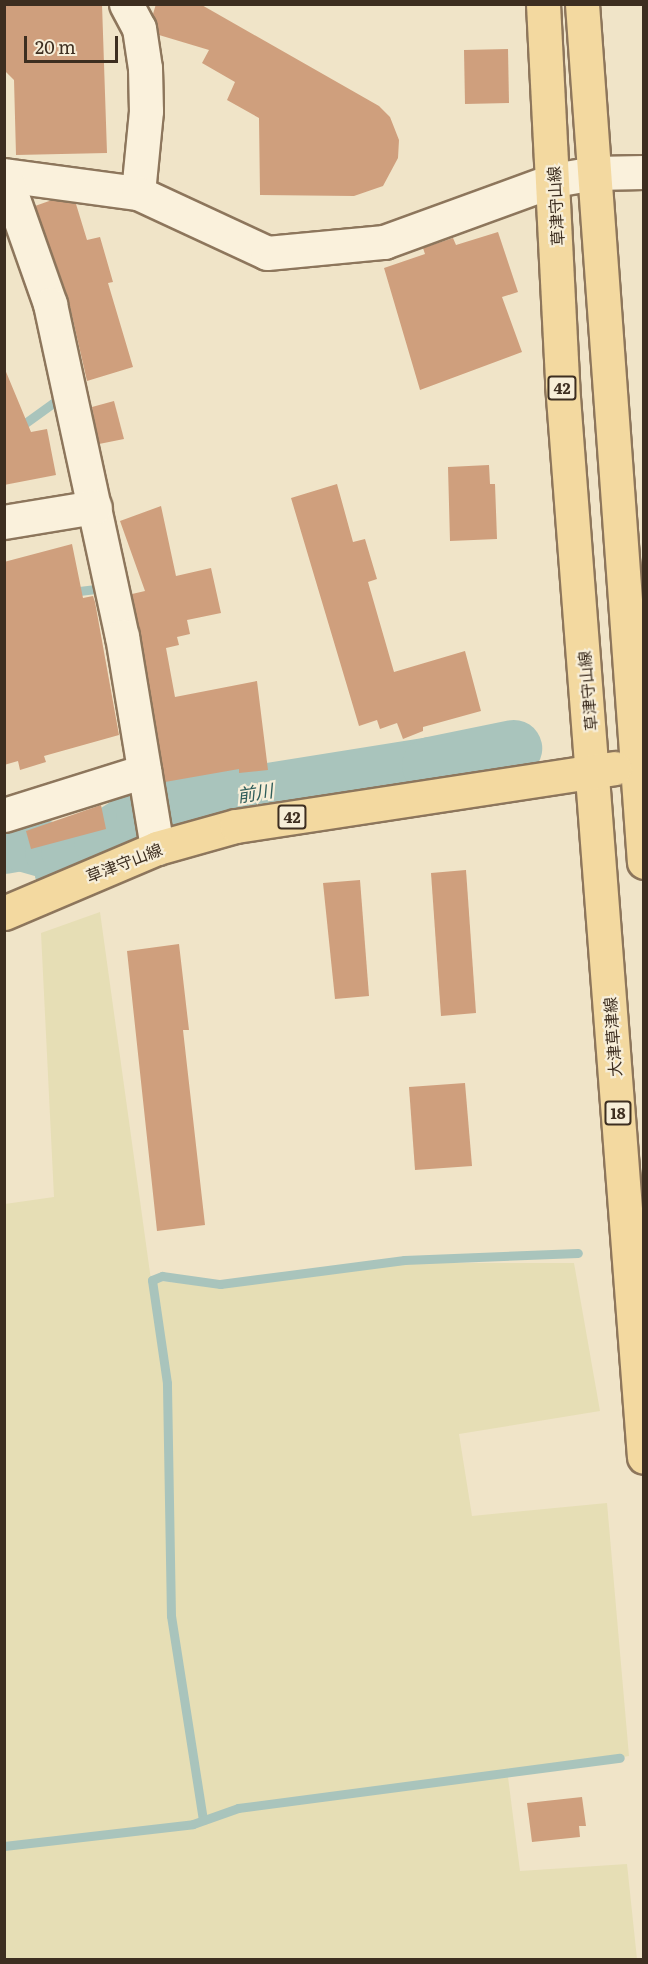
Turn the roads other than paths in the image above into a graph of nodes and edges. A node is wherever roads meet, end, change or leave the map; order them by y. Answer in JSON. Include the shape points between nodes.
{"nodes":[{"id":1,"x":126,"y":4,"type":"edge"},
{"id":2,"x":543,"y":4,"type":"edge"},
{"id":3,"x":582,"y":4,"type":"edge"},
{"id":4,"x":644,"y":172,"type":"edge"},
{"id":5,"x":594,"y":173,"type":"junction"},
{"id":6,"x":5,"y":176,"type":"edge"},
{"id":7,"x":554,"y":180,"type":"junction"},
{"id":8,"x":138,"y":193,"type":"junction"},
{"id":9,"x":95,"y":507,"type":"junction"},
{"id":10,"x":4,"y":522,"type":"edge"},
{"id":11,"x":640,"y":766,"type":"edge"},
{"id":12,"x":593,"y":770,"type":"junction"},
{"id":13,"x":144,"y":771,"type":"junction"},
{"id":14,"x":4,"y":816,"type":"edge"},
{"id":15,"x":157,"y":848,"type":"junction"},
{"id":16,"x":644,"y":862,"type":"edge"},
{"id":17,"x":4,"y":913,"type":"edge"},
{"id":18,"x":644,"y":1457,"type":"edge"}],
"edges":[{"from":1,"to":8,"type":"street","via":[[139,28],[145,68],[146,111]]},
{"from":2,"to":7,"type":"main road","name":"草津守山線","number":"42"},
{"from":3,"to":5,"type":"main road"},
{"from":4,"to":5,"type":"street"},
{"from":5,"to":7,"type":"street"},
{"from":5,"to":11,"type":"main road"},
{"from":6,"to":8,"type":"street"},
{"from":6,"to":9,"type":"street","via":[[50,304]]},
{"from":7,"to":8,"type":"street","via":[[384,242],[267,254]]},
{"from":7,"to":12,"type":"main road","name":"草津守山線","number":"42","via":[[562,384]]},
{"from":9,"to":10,"type":"street"},
{"from":9,"to":13,"type":"street"},
{"from":11,"to":12,"type":"main road"},
{"from":11,"to":16,"type":"main road"},
{"from":12,"to":15,"type":"main road","name":"草津守山線","number":"42","via":[[236,826]]},
{"from":12,"to":18,"type":"main road","name":"大津草津線","number":"18"},
{"from":13,"to":14,"type":"street"},
{"from":13,"to":15,"type":"street"},
{"from":15,"to":17,"type":"main road","name":"草津守山線","number":"42"}]}
